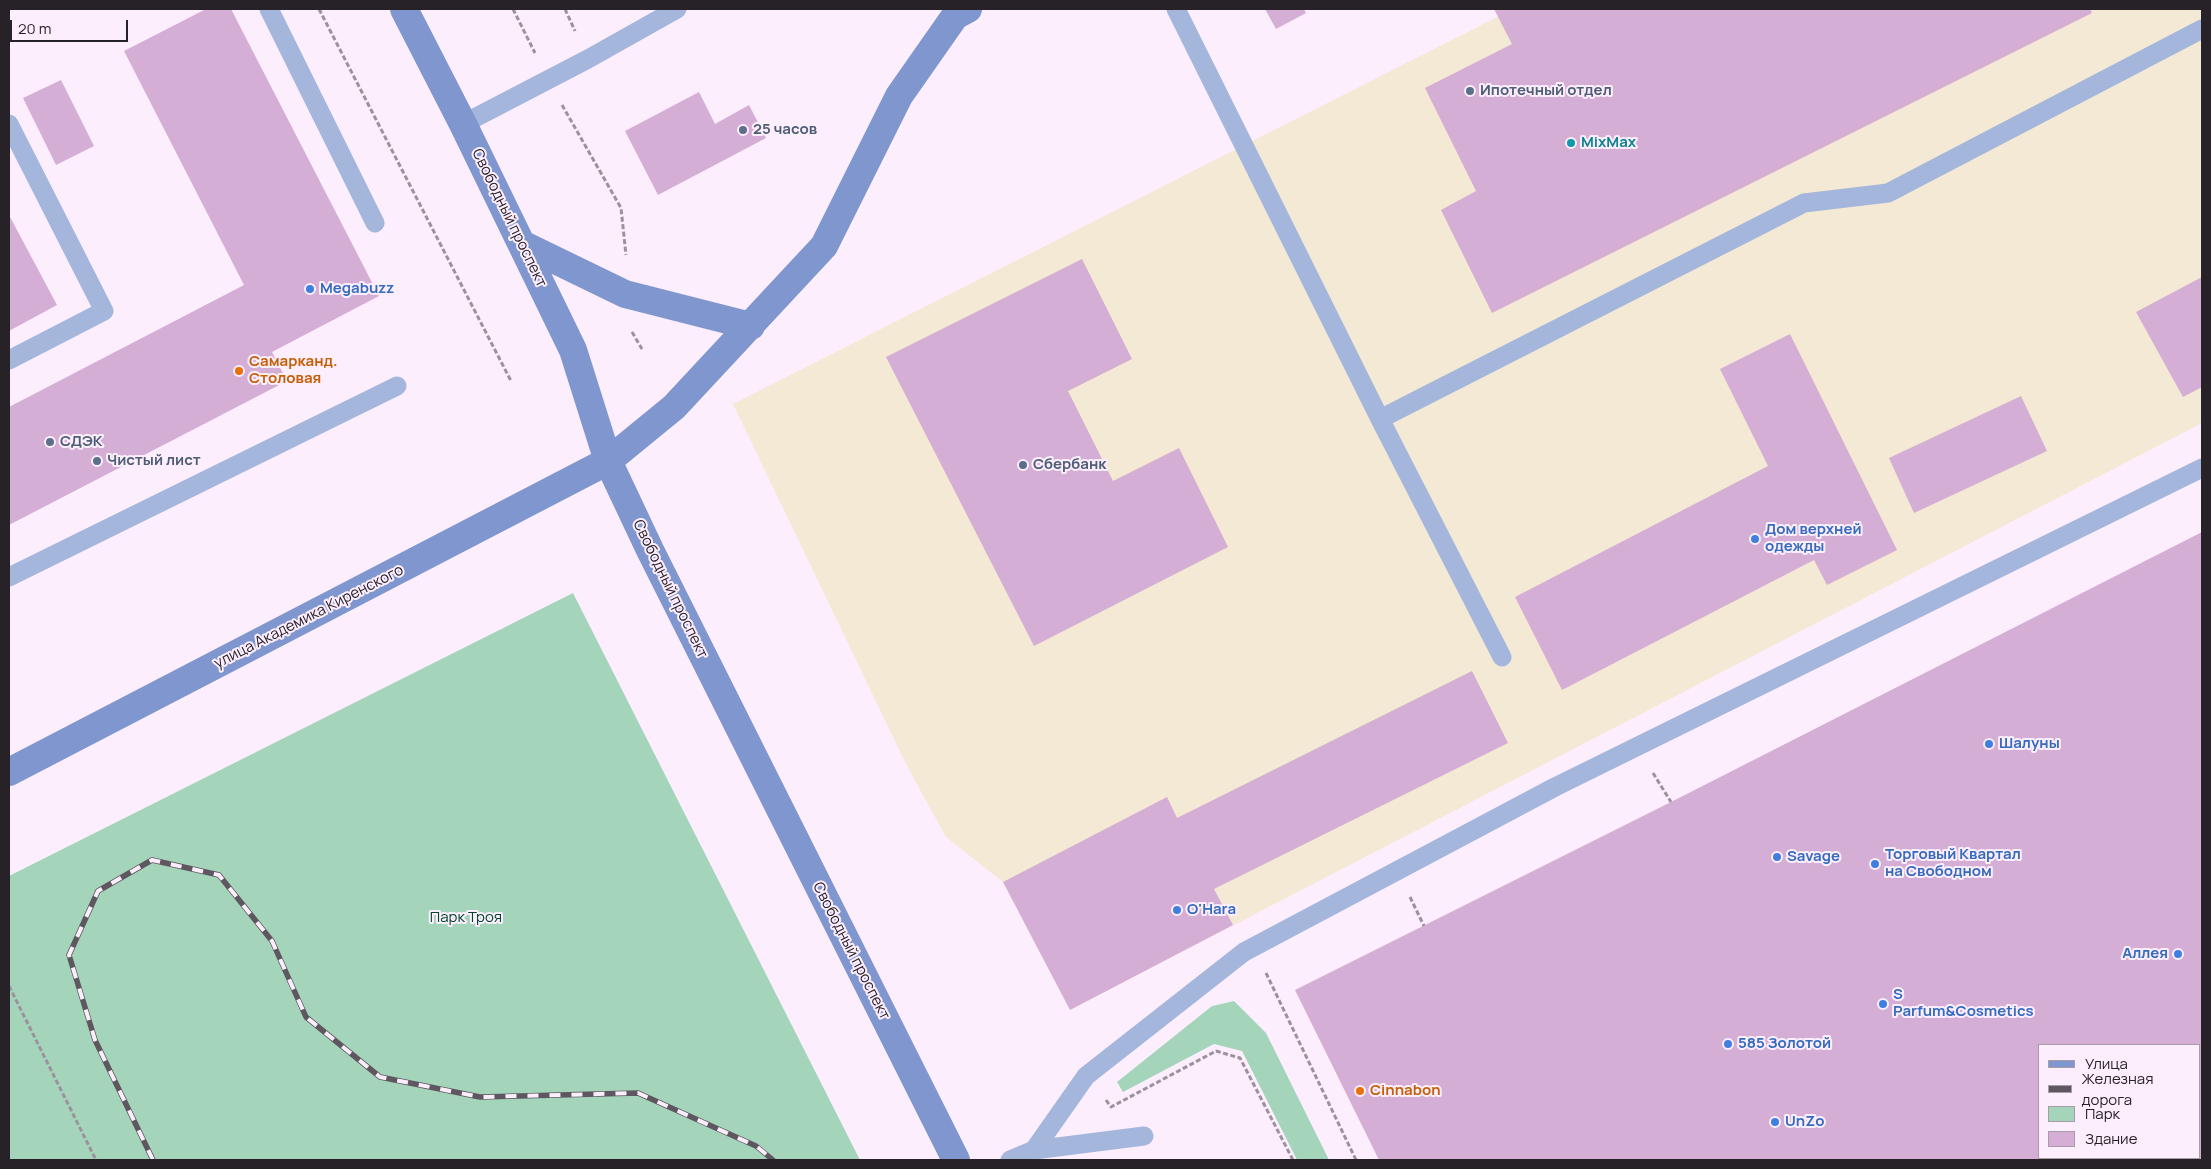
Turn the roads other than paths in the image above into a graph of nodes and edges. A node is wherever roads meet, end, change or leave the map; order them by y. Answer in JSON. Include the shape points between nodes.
{"nodes":[{"id":1,"x":269,"y":9,"type":"edge"},
{"id":2,"x":404,"y":9,"type":"edge"},
{"id":3,"x":677,"y":9,"type":"edge"},
{"id":4,"x":968,"y":9,"type":"edge"},
{"id":5,"x":1176,"y":9,"type":"edge"},
{"id":6,"x":2202,"y":29,"type":"edge"},
{"id":7,"x":9,"y":124,"type":"edge"},
{"id":8,"x":463,"y":124,"type":"junction"},
{"id":9,"x":375,"y":223,"type":"dead end"},
{"id":10,"x":522,"y":244,"type":"junction"},
{"id":11,"x":751,"y":326,"type":"junction"},
{"id":12,"x":9,"y":360,"type":"edge"},
{"id":13,"x":397,"y":386,"type":"dead end"},
{"id":14,"x":1380,"y":419,"type":"junction"},
{"id":15,"x":608,"y":461,"type":"junction"},
{"id":16,"x":2202,"y":468,"type":"edge"},
{"id":17,"x":9,"y":577,"type":"edge"},
{"id":18,"x":1502,"y":657,"type":"dead end"},
{"id":19,"x":9,"y":772,"type":"edge"},
{"id":20,"x":1144,"y":1136,"type":"dead end"},
{"id":21,"x":1034,"y":1150,"type":"junction"},
{"id":22,"x":956,"y":1160,"type":"edge"},
{"id":23,"x":1010,"y":1160,"type":"edge"}],
"edges":[{"from":1,"to":9,"type":"lane"},
{"from":2,"to":8,"type":"main road","name":"Свободный проспект"},
{"from":3,"to":8,"type":"lane"},
{"from":4,"to":11,"type":"main road","name":"улица Академика Киренского","via":[[955,16],[899,96],[824,246]]},
{"from":5,"to":14,"type":"lane"},
{"from":6,"to":14,"type":"lane","via":[[1888,192],[1804,203]]},
{"from":7,"to":12,"type":"lane","via":[[104,311]]},
{"from":8,"to":10,"type":"main road","name":"Свободный проспект"},
{"from":10,"to":11,"type":"main road","via":[[626,294]]},
{"from":10,"to":15,"type":"main road","name":"Свободный проспект","via":[[573,350]]},
{"from":11,"to":15,"type":"main road","name":"улица Академика Киренского","via":[[674,406]]},
{"from":13,"to":17,"type":"lane"},
{"from":14,"to":18,"type":"lane"},
{"from":15,"to":19,"type":"main road","name":"улица Академика Киренского"},
{"from":15,"to":22,"type":"main road","name":"Свободный проспект"},
{"from":16,"to":21,"type":"lane","via":[[1555,787],[1244,952],[1086,1076]]},
{"from":20,"to":21,"type":"lane"},
{"from":21,"to":23,"type":"lane"}]}
